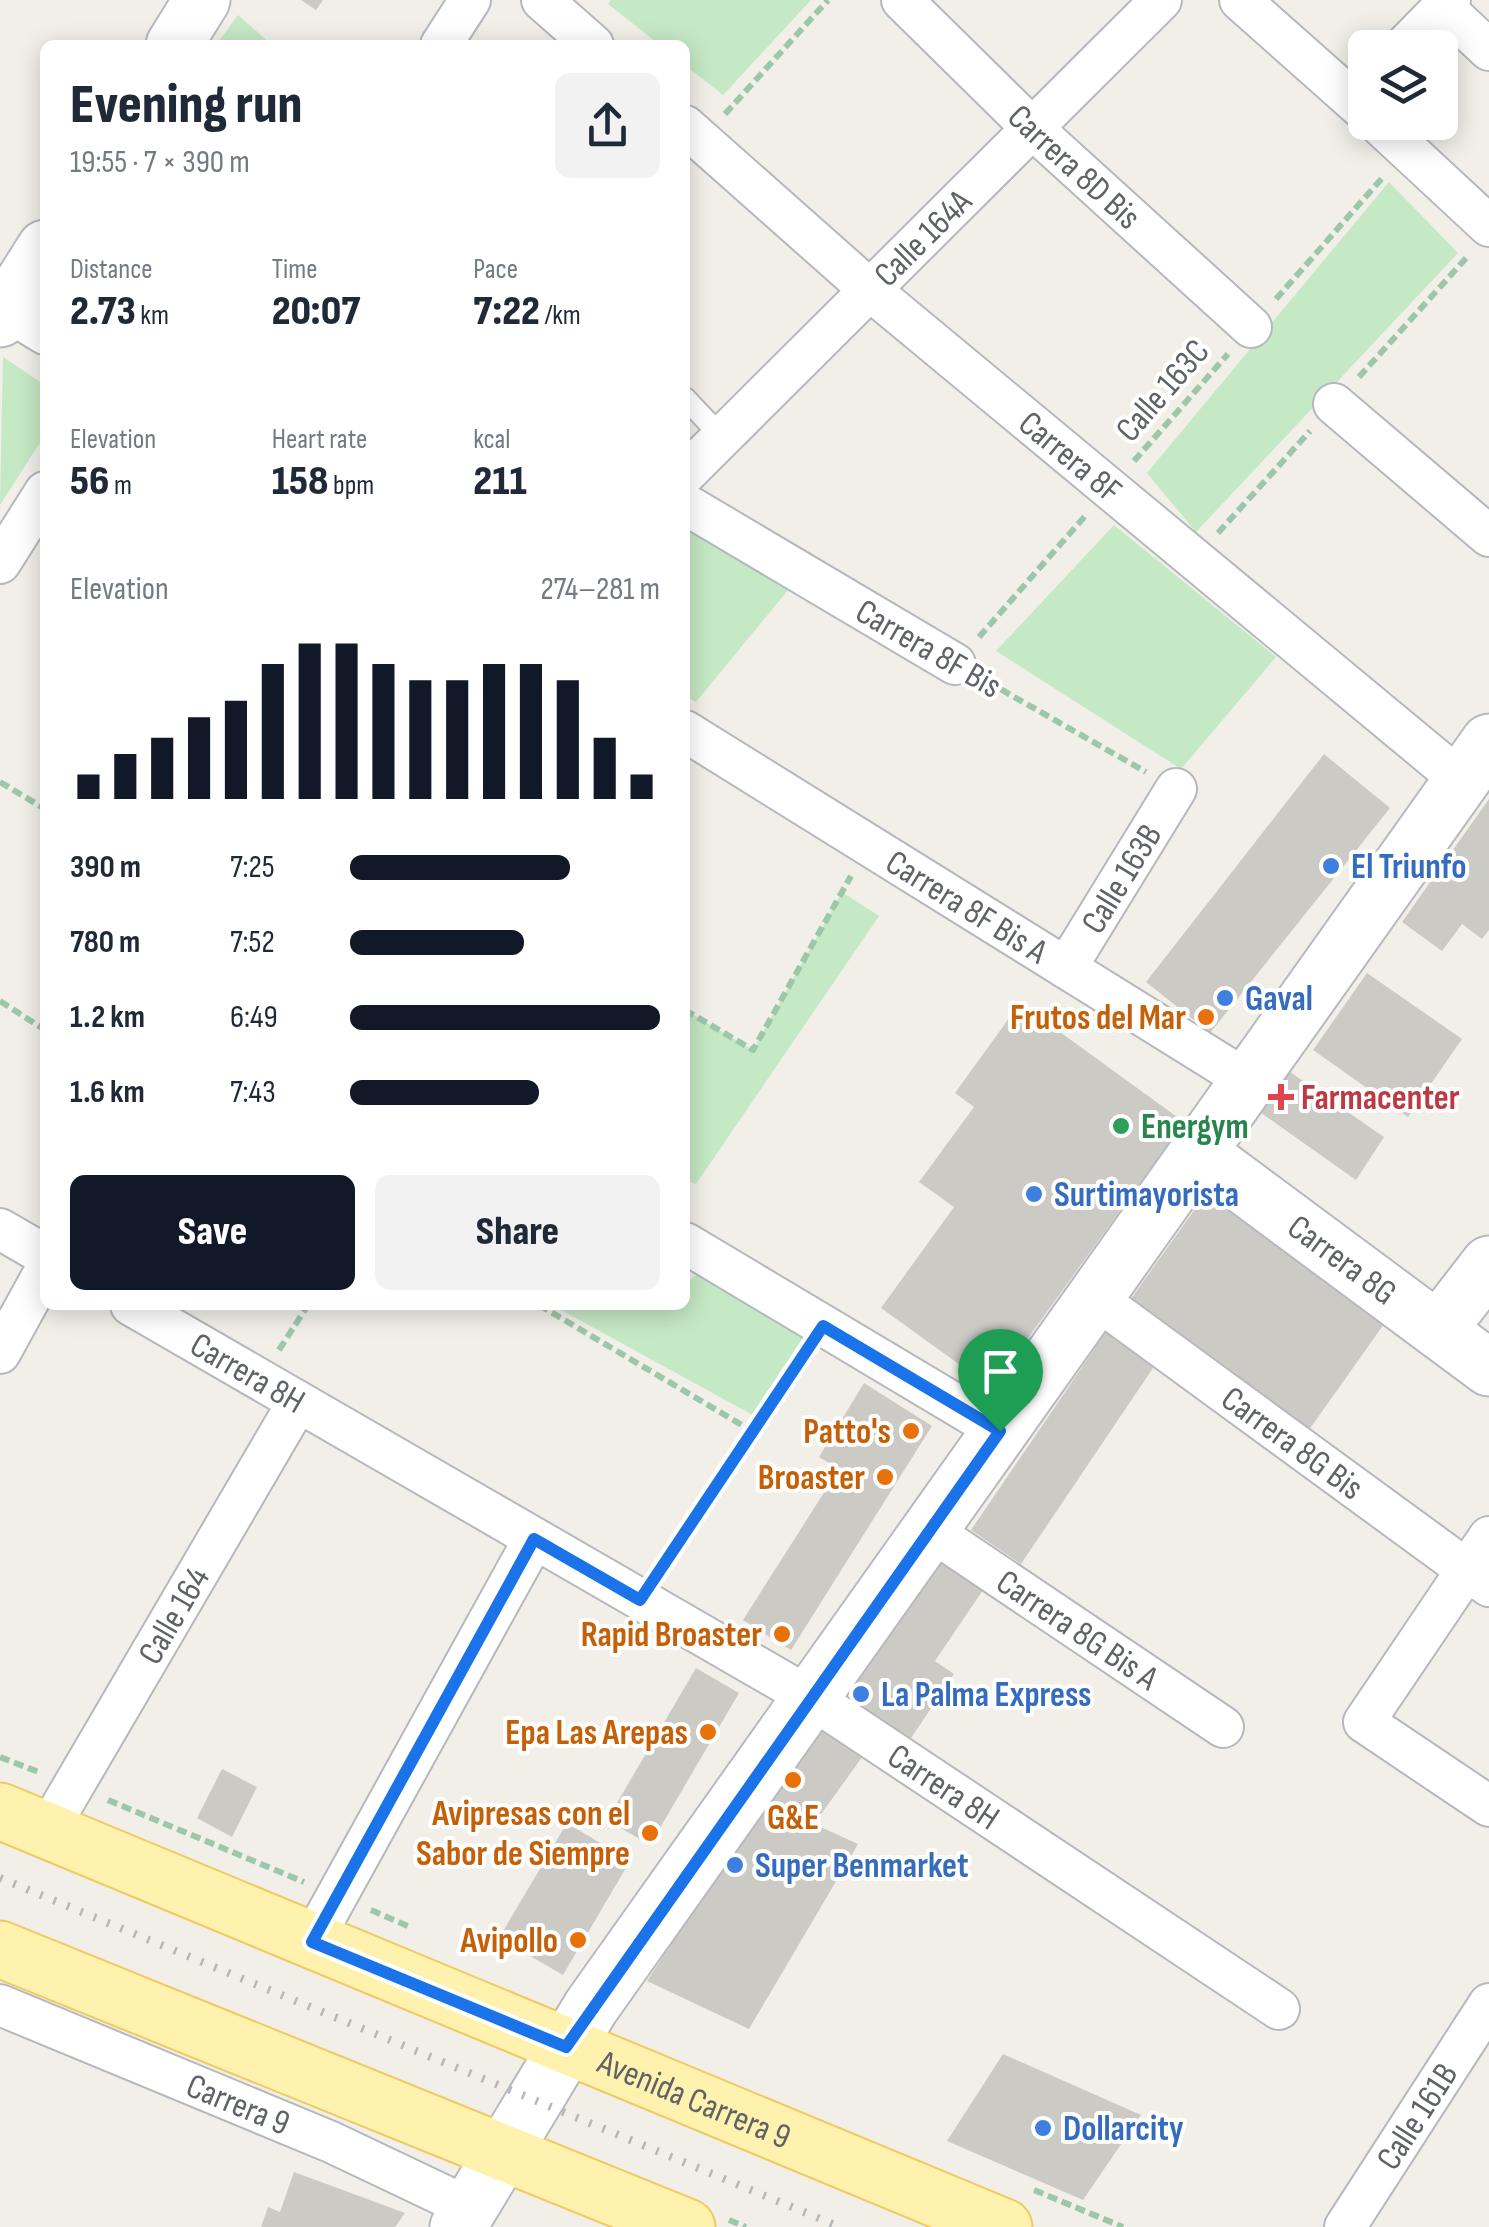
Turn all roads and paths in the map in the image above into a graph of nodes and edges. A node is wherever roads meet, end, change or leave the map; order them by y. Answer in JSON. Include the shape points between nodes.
{"nodes":[{"id":1,"x":202,"y":0,"type":"edge"},
{"id":2,"x":470,"y":0,"type":"edge"},
{"id":3,"x":542,"y":0,"type":"edge"},
{"id":4,"x":828,"y":0,"type":"edge"},
{"id":5,"x":902,"y":0,"type":"edge"},
{"id":6,"x":1162,"y":0,"type":"edge"},
{"id":7,"x":1240,"y":0,"type":"edge"},
{"id":8,"x":1447,"y":4,"type":"edge"},
{"id":9,"x":1421,"y":30,"type":"edge"},
{"id":10,"x":177,"y":40,"type":"edge"},
{"id":11,"x":444,"y":40,"type":"edge"},
{"id":12,"x":587,"y":40,"type":"edge"},
{"id":13,"x":1489,"y":50,"type":"edge"},
{"id":14,"x":1348,"y":91,"type":"edge"},
{"id":15,"x":1032,"y":128,"type":"junction"},
{"id":16,"x":693,"y":133,"type":"edge"},
{"id":17,"x":1398,"y":140,"type":"edge"},
{"id":18,"x":1407,"y":150,"type":"junction"},
{"id":19,"x":1489,"y":226,"type":"edge"},
{"id":20,"x":40,"y":261,"type":"edge"},
{"id":21,"x":870,"y":290,"type":"junction"},
{"id":22,"x":17,"y":321,"type":"edge"},
{"id":23,"x":1251,"y":327,"type":"junction"},
{"id":24,"x":690,"y":403,"type":"edge"},
{"id":25,"x":1334,"y":404,"type":"dead end"},
{"id":26,"x":722,"y":438,"type":"junction"},
{"id":27,"x":690,"y":469,"type":"edge"},
{"id":28,"x":1110,"y":488,"type":"junction"},
{"id":29,"x":40,"y":500,"type":"edge"},
{"id":30,"x":690,"y":507,"type":"edge"},
{"id":31,"x":1489,"y":536,"type":"edge"},
{"id":32,"x":0,"y":564,"type":"edge"},
{"id":33,"x":955,"y":664,"type":"junction"},
{"id":34,"x":690,"y":734,"type":"edge"},
{"id":35,"x":1475,"y":761,"type":"edge"},
{"id":36,"x":0,"y":782,"type":"edge"},
{"id":37,"x":1176,"y":789,"type":"joint"},
{"id":38,"x":40,"y":806,"type":"edge"},
{"id":39,"x":868,"y":845,"type":"junction"},
{"id":40,"x":1066,"y":968,"type":"junction"},
{"id":41,"x":0,"y":1001,"type":"edge"},
{"id":42,"x":690,"y":1013,"type":"edge"},
{"id":43,"x":40,"y":1027,"type":"edge"},
{"id":44,"x":1248,"y":1081,"type":"junction"},
{"id":45,"x":1198,"y":1152,"type":"junction"},
{"id":46,"x":0,"y":1229,"type":"edge"},
{"id":47,"x":690,"y":1246,"type":"edge"},
{"id":48,"x":40,"y":1252,"type":"edge"},
{"id":49,"x":1489,"y":1264,"type":"edge"},
{"id":50,"x":40,"y":1280,"type":"edge"},
{"id":51,"x":1095,"y":1298,"type":"junction"},
{"id":52,"x":141,"y":1310,"type":"edge"},
{"id":53,"x":305,"y":1310,"type":"edge"},
{"id":54,"x":547,"y":1310,"type":"edge"},
{"id":55,"x":823,"y":1326,"type":"junction"},
{"id":56,"x":1438,"y":1330,"type":"junction"},
{"id":57,"x":0,"y":1353,"type":"edge"},
{"id":58,"x":1489,"y":1368,"type":"edge"},
{"id":59,"x":260,"y":1380,"type":"junction"},
{"id":60,"x":298,"y":1402,"type":"junction"},
{"id":61,"x":752,"y":1431,"type":"junction"},
{"id":62,"x":1000,"y":1431,"type":"junction"},
{"id":63,"x":930,"y":1530,"type":"junction"},
{"id":64,"x":534,"y":1539,"type":"junction"},
{"id":65,"x":1482,"y":1564,"type":"edge"},
{"id":66,"x":640,"y":1600,"type":"junction"},
{"id":67,"x":811,"y":1698,"type":"junction"},
{"id":68,"x":1223,"y":1727,"type":"dead end"},
{"id":69,"x":1489,"y":1806,"type":"edge"},
{"id":70,"x":24,"y":1821,"type":"edge"},
{"id":71,"x":312,"y":1942,"type":"junction"},
{"id":72,"x":0,"y":1949,"type":"edge"},
{"id":73,"x":1489,"y":2004,"type":"edge"},
{"id":74,"x":0,"y":2005,"type":"edge"},
{"id":75,"x":1279,"y":2009,"type":"dead end"},
{"id":76,"x":566,"y":2047,"type":"junction"},
{"id":77,"x":507,"y":2153,"type":"junction"},
{"id":78,"x":460,"y":2224,"type":"edge"},
{"id":79,"x":687,"y":2227,"type":"edge"},
{"id":80,"x":1004,"y":2227,"type":"edge"},
{"id":81,"x":1344,"y":2227,"type":"edge"}],
"edges":[{"from":1,"to":10,"type":"main road"},
{"from":2,"to":11,"type":"street"},
{"from":3,"to":12,"type":"street"},
{"from":4,"to":16,"type":"path"},
{"from":5,"to":15,"type":"street","name":"Carrera 8D Bis"},
{"from":6,"to":15,"type":"street","name":"Calle 164A"},
{"from":7,"to":14,"type":"street"},
{"from":8,"to":9,"type":"street"},
{"from":8,"to":13,"type":"street"},
{"from":15,"to":21,"type":"street","name":"Calle 164A"},
{"from":15,"to":23,"type":"street","name":"Carrera 8D Bis"},
{"from":16,"to":21,"type":"street","name":"Carrera 8F"},
{"from":17,"to":18,"type":"street"},
{"from":18,"to":19,"type":"street"},
{"from":18,"to":23,"type":"path","name":"Calle 163C"},
{"from":20,"to":22,"type":"main road"},
{"from":21,"to":26,"type":"street","name":"Calle 164A"},
{"from":21,"to":28,"type":"street","name":"Carrera 8F"},
{"from":23,"to":28,"type":"path","name":"Calle 163C"},
{"from":24,"to":26,"type":"lane"},
{"from":25,"to":31,"type":"street"},
{"from":26,"to":27,"type":"street","name":"Calle 164A"},
{"from":28,"to":33,"type":"path","name":"Calle 163C"},
{"from":28,"to":35,"type":"street","name":"Carrera 8F"},
{"from":29,"to":32,"type":"street"},
{"from":30,"to":33,"type":"street","name":"Carrera 8F Bis"},
{"from":33,"to":37,"type":"path","name":"Carrera 8F Bis"},
{"from":34,"to":39,"type":"street","name":"Carrera 8F Bis A"},
{"from":35,"to":44,"type":"main road"},
{"from":36,"to":38,"type":"path"},
{"from":37,"to":40,"type":"street","name":"Calle 163B"},
{"from":39,"to":40,"type":"street","name":"Carrera 8F Bis A"},
{"from":39,"to":42,"type":"path","via":[[753,1050]]},
{"from":40,"to":44,"type":"street","name":"Carrera 8F Bis A"},
{"from":41,"to":43,"type":"path"},
{"from":44,"to":45,"type":"main road"},
{"from":45,"to":51,"type":"main road"},
{"from":45,"to":56,"type":"main road","name":"Carrera 8G"},
{"from":46,"to":48,"type":"street"},
{"from":47,"to":55,"type":"street"},
{"from":49,"to":56,"type":"main road"},
{"from":50,"to":57,"type":"street"},
{"from":51,"to":62,"type":"main road"},
{"from":51,"to":65,"type":"street","name":"Carrera 8G Bis"},
{"from":52,"to":59,"type":"street","name":"Carrera 8H"},
{"from":53,"to":59,"type":"path"},
{"from":54,"to":61,"type":"path"},
{"from":55,"to":61,"type":"path"},
{"from":55,"to":62,"type":"street"},
{"from":56,"to":58,"type":"main road","name":"Carrera 8G"},
{"from":59,"to":60,"type":"street","name":"Carrera 8H"},
{"from":60,"to":64,"type":"street","name":"Carrera 8H"},
{"from":60,"to":70,"type":"street","name":"Calle 164"},
{"from":61,"to":66,"type":"path"},
{"from":62,"to":63,"type":"main road"},
{"from":63,"to":67,"type":"main road"},
{"from":63,"to":68,"type":"street","name":"Carrera 8G Bis A"},
{"from":64,"to":66,"type":"street","name":"Carrera 8H"},
{"from":64,"to":71,"type":"street"},
{"from":65,"to":69,"type":"street","via":[[1364,1722]]},
{"from":66,"to":67,"type":"street","name":"Carrera 8H"},
{"from":67,"to":75,"type":"street","name":"Carrera 8H"},
{"from":67,"to":76,"type":"main road"},
{"from":70,"to":71,"type":"main road","name":"Avenida Carrera 9"},
{"from":71,"to":76,"type":"main road","name":"Avenida Carrera 9"},
{"from":72,"to":77,"type":"main road"},
{"from":73,"to":81,"type":"street","name":"Calle 161B"},
{"from":74,"to":78,"type":"street","name":"Carrera 9","via":[[450,2198]]},
{"from":76,"to":77,"type":"main road"},
{"from":76,"to":80,"type":"main road","name":"Avenida Carrera 9"},
{"from":77,"to":78,"type":"main road"},
{"from":77,"to":79,"type":"main road"}]}
